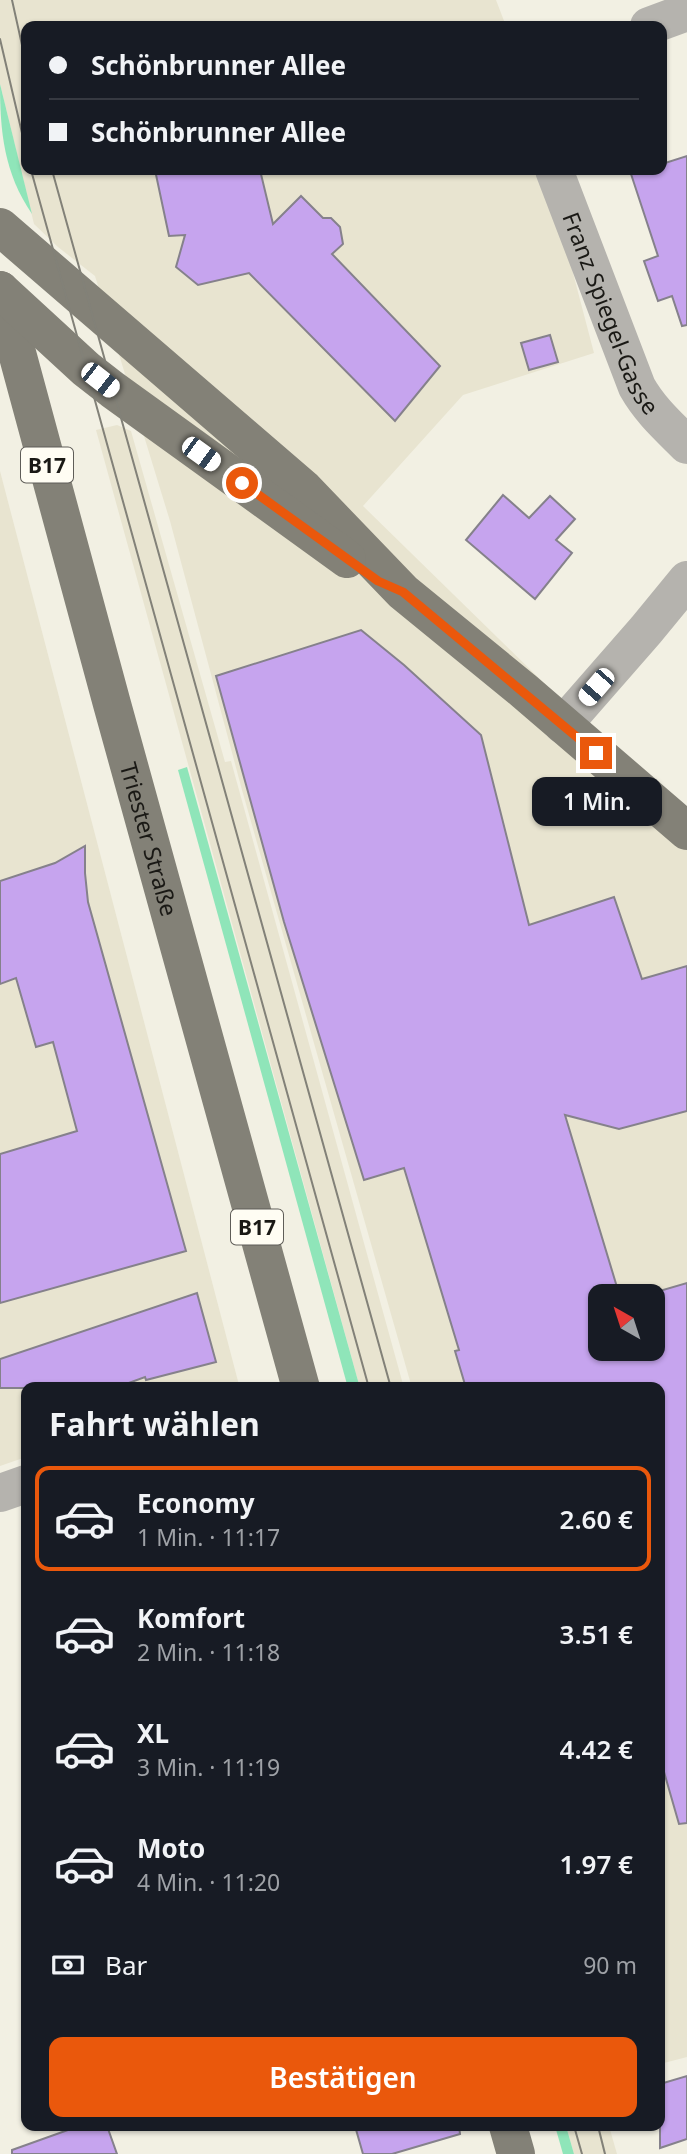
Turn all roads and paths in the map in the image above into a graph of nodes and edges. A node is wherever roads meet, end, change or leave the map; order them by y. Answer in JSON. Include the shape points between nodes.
{"nodes":[{"id":1,"x":687,"y":12,"type":"edge"},
{"id":2,"x":663,"y":21,"type":"edge"},
{"id":3,"x":556,"y":175,"type":"edge"},
{"id":4,"x":0,"y":227,"type":"edge"},
{"id":5,"x":0,"y":290,"type":"edge"},
{"id":6,"x":687,"y":445,"type":"edge"},
{"id":7,"x":687,"y":580,"type":"edge"},
{"id":8,"x":403,"y":592,"type":"junction"},
{"id":9,"x":563,"y":725,"type":"junction"},
{"id":10,"x":687,"y":831,"type":"edge"},
{"id":11,"x":299,"y":1382,"type":"edge"},
{"id":12,"x":21,"y":1486,"type":"edge"},
{"id":13,"x":0,"y":1493,"type":"edge"},
{"id":14,"x":509,"y":2131,"type":"edge"},
{"id":15,"x":516,"y":2154,"type":"edge"}],
"edges":[{"from":1,"to":2,"type":"street"},
{"from":3,"to":6,"type":"street","name":"Franz Spiegel-Gasse","via":[[637,387],[660,420]]},
{"from":4,"to":8,"type":"main road","via":[[304,489]]},
{"from":5,"to":8,"type":"main road","via":[[113,390],[378,581]]},
{"from":5,"to":11,"type":"main road","name":"Triester Straße","number":"B17"},
{"from":7,"to":9,"type":"street"},
{"from":8,"to":9,"type":"main road"},
{"from":9,"to":10,"type":"main road"},
{"from":12,"to":13,"type":"street"},
{"from":14,"to":15,"type":"main road"}]}
